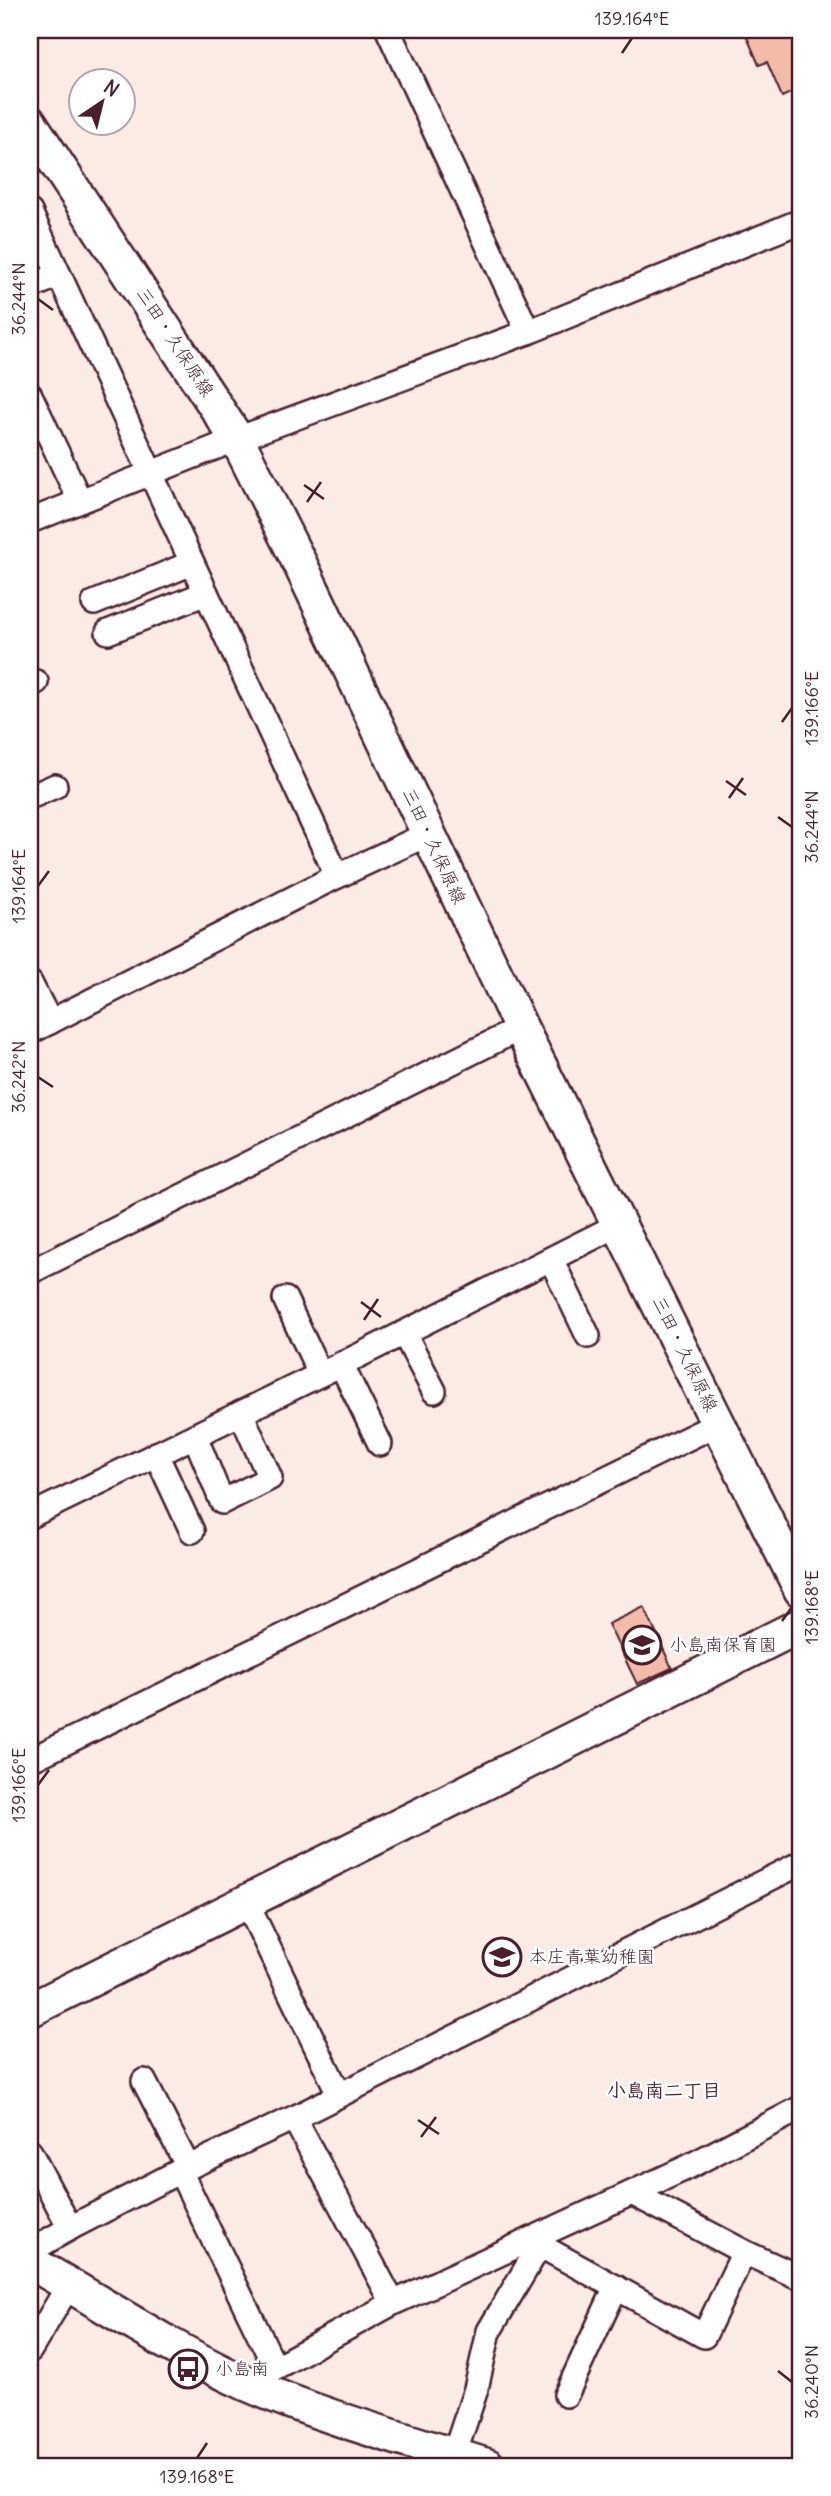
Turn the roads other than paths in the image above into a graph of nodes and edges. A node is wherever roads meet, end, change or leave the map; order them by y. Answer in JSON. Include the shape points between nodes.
{"nodes":[{"id":1,"x":388,"y":30,"type":"edge"},
{"id":2,"x":30,"y":123,"type":"edge"},
{"id":3,"x":30,"y":212,"type":"edge"},
{"id":4,"x":801,"y":221,"type":"edge"},
{"id":5,"x":59,"y":275,"type":"junction"},
{"id":6,"x":30,"y":287,"type":"edge"},
{"id":7,"x":528,"y":332,"type":"junction"},
{"id":8,"x":30,"y":395,"type":"edge"},
{"id":9,"x":237,"y":439,"type":"junction"},
{"id":10,"x":150,"y":473,"type":"junction"},
{"id":11,"x":80,"y":501,"type":"junction"},
{"id":12,"x":30,"y":521,"type":"edge"},
{"id":13,"x":192,"y":563,"type":"junction"},
{"id":14,"x":206,"y":593,"type":"junction"},
{"id":15,"x":94,"y":603,"type":"dead end"},
{"id":16,"x":108,"y":632,"type":"dead end"},
{"id":17,"x":55,"y":786,"type":"dead end"},
{"id":18,"x":30,"y":797,"type":"edge"},
{"id":19,"x":428,"y":834,"type":"junction"},
{"id":20,"x":337,"y":876,"type":"junction"},
{"id":21,"x":30,"y":984,"type":"edge"},
{"id":22,"x":40,"y":1027,"type":"edge"},
{"id":23,"x":521,"y":1028,"type":"junction"},
{"id":24,"x":620,"y":1224,"type":"junction"},
{"id":25,"x":551,"y":1259,"type":"junction"},
{"id":26,"x":30,"y":1272,"type":"edge"},
{"id":27,"x":285,"y":1300,"type":"dead end"},
{"id":28,"x":404,"y":1333,"type":"junction"},
{"id":29,"x":587,"y":1336,"type":"dead end"},
{"id":30,"x":341,"y":1364,"type":"junction"},
{"id":31,"x":320,"y":1374,"type":"junction"},
{"id":32,"x":434,"y":1391,"type":"dead end"},
{"id":33,"x":241,"y":1413,"type":"junction"},
{"id":34,"x":719,"y":1423,"type":"junction"},
{"id":35,"x":194,"y":1436,"type":"junction"},
{"id":36,"x":380,"y":1444,"type":"dead end"},
{"id":37,"x":156,"y":1454,"type":"junction"},
{"id":38,"x":30,"y":1516,"type":"edge"},
{"id":39,"x":192,"y":1531,"type":"dead end"},
{"id":40,"x":801,"y":1590,"type":"edge"},
{"id":41,"x":801,"y":1625,"type":"edge"},
{"id":42,"x":30,"y":1760,"type":"edge"},
{"id":43,"x":801,"y":1863,"type":"edge"},
{"id":44,"x":246,"y":1900,"type":"junction"},
{"id":45,"x":30,"y":2010,"type":"edge"},
{"id":46,"x":144,"y":2081,"type":"dead end"},
{"id":47,"x":340,"y":2094,"type":"junction"},
{"id":48,"x":801,"y":2108,"type":"edge"},
{"id":49,"x":293,"y":2118,"type":"junction"},
{"id":50,"x":30,"y":2152,"type":"edge"},
{"id":51,"x":184,"y":2169,"type":"junction"},
{"id":52,"x":632,"y":2193,"type":"junction"},
{"id":53,"x":69,"y":2228,"type":"junction"},
{"id":54,"x":535,"y":2242,"type":"junction"},
{"id":55,"x":744,"y":2252,"type":"junction"},
{"id":56,"x":30,"y":2260,"type":"edge"},
{"id":57,"x":801,"y":2278,"type":"edge"},
{"id":58,"x":69,"y":2285,"type":"junction"},
{"id":59,"x":616,"y":2287,"type":"junction"},
{"id":60,"x":393,"y":2303,"type":"junction"},
{"id":61,"x":30,"y":2350,"type":"edge"},
{"id":62,"x":275,"y":2367,"type":"junction"},
{"id":63,"x":247,"y":2383,"type":"junction"},
{"id":64,"x":566,"y":2395,"type":"dead end"},
{"id":65,"x":454,"y":2455,"type":"junction"},
{"id":66,"x":488,"y":2466,"type":"edge"}],
"edges":[{"from":1,"to":7,"type":"street"},
{"from":2,"to":9,"type":"street","name":"三田・久保原線"},
{"from":3,"to":5,"type":"street"},
{"from":4,"to":7,"type":"street"},
{"from":5,"to":6,"type":"street"},
{"from":5,"to":10,"type":"street"},
{"from":7,"to":9,"type":"street"},
{"from":8,"to":11,"type":"street"},
{"from":9,"to":10,"type":"street"},
{"from":9,"to":19,"type":"street","name":"三田・久保原線"},
{"from":10,"to":11,"type":"street"},
{"from":10,"to":13,"type":"street"},
{"from":11,"to":12,"type":"street"},
{"from":13,"to":14,"type":"street"},
{"from":13,"to":15,"type":"street"},
{"from":14,"to":16,"type":"street"},
{"from":14,"to":20,"type":"street"},
{"from":17,"to":18,"type":"street"},
{"from":19,"to":20,"type":"street"},
{"from":19,"to":23,"type":"street","name":"三田・久保原線"},
{"from":20,"to":22,"type":"street"},
{"from":21,"to":22,"type":"street"},
{"from":23,"to":24,"type":"street","name":"三田・久保原線"},
{"from":23,"to":26,"type":"street"},
{"from":24,"to":25,"type":"street"},
{"from":24,"to":34,"type":"street","name":"三田・久保原線"},
{"from":25,"to":28,"type":"street"},
{"from":25,"to":29,"type":"street"},
{"from":27,"to":31,"type":"street"},
{"from":28,"to":30,"type":"street"},
{"from":28,"to":32,"type":"street"},
{"from":30,"to":31,"type":"street"},
{"from":30,"to":36,"type":"street"},
{"from":31,"to":33,"type":"street"},
{"from":33,"to":35,"type":"street"},
{"from":33,"to":35,"type":"street","via":[[270,1478],[222,1502]]},
{"from":34,"to":40,"type":"street","name":"三田・久保原線"},
{"from":34,"to":42,"type":"street"},
{"from":35,"to":37,"type":"street"},
{"from":37,"to":38,"type":"street"},
{"from":37,"to":39,"type":"street"},
{"from":41,"to":44,"type":"street"},
{"from":43,"to":47,"type":"street"},
{"from":44,"to":45,"type":"street"},
{"from":44,"to":47,"type":"street"},
{"from":46,"to":51,"type":"street"},
{"from":47,"to":49,"type":"street"},
{"from":48,"to":52,"type":"street"},
{"from":49,"to":51,"type":"street"},
{"from":49,"to":60,"type":"street"},
{"from":50,"to":53,"type":"street"},
{"from":51,"to":53,"type":"street"},
{"from":51,"to":62,"type":"street"},
{"from":52,"to":54,"type":"street"},
{"from":52,"to":55,"type":"street"},
{"from":53,"to":56,"type":"street","via":[[37,2248]]},
{"from":54,"to":59,"type":"street"},
{"from":54,"to":60,"type":"street"},
{"from":54,"to":65,"type":"street","via":[[489,2331]]},
{"from":55,"to":57,"type":"street"},
{"from":55,"to":59,"type":"street","via":[[704,2336]]},
{"from":56,"to":58,"type":"street"},
{"from":58,"to":61,"type":"street"},
{"from":58,"to":63,"type":"street"},
{"from":59,"to":64,"type":"street"},
{"from":60,"to":62,"type":"street"},
{"from":62,"to":63,"type":"street"},
{"from":63,"to":65,"type":"street","via":[[350,2423]]},
{"from":65,"to":66,"type":"street"}]}
